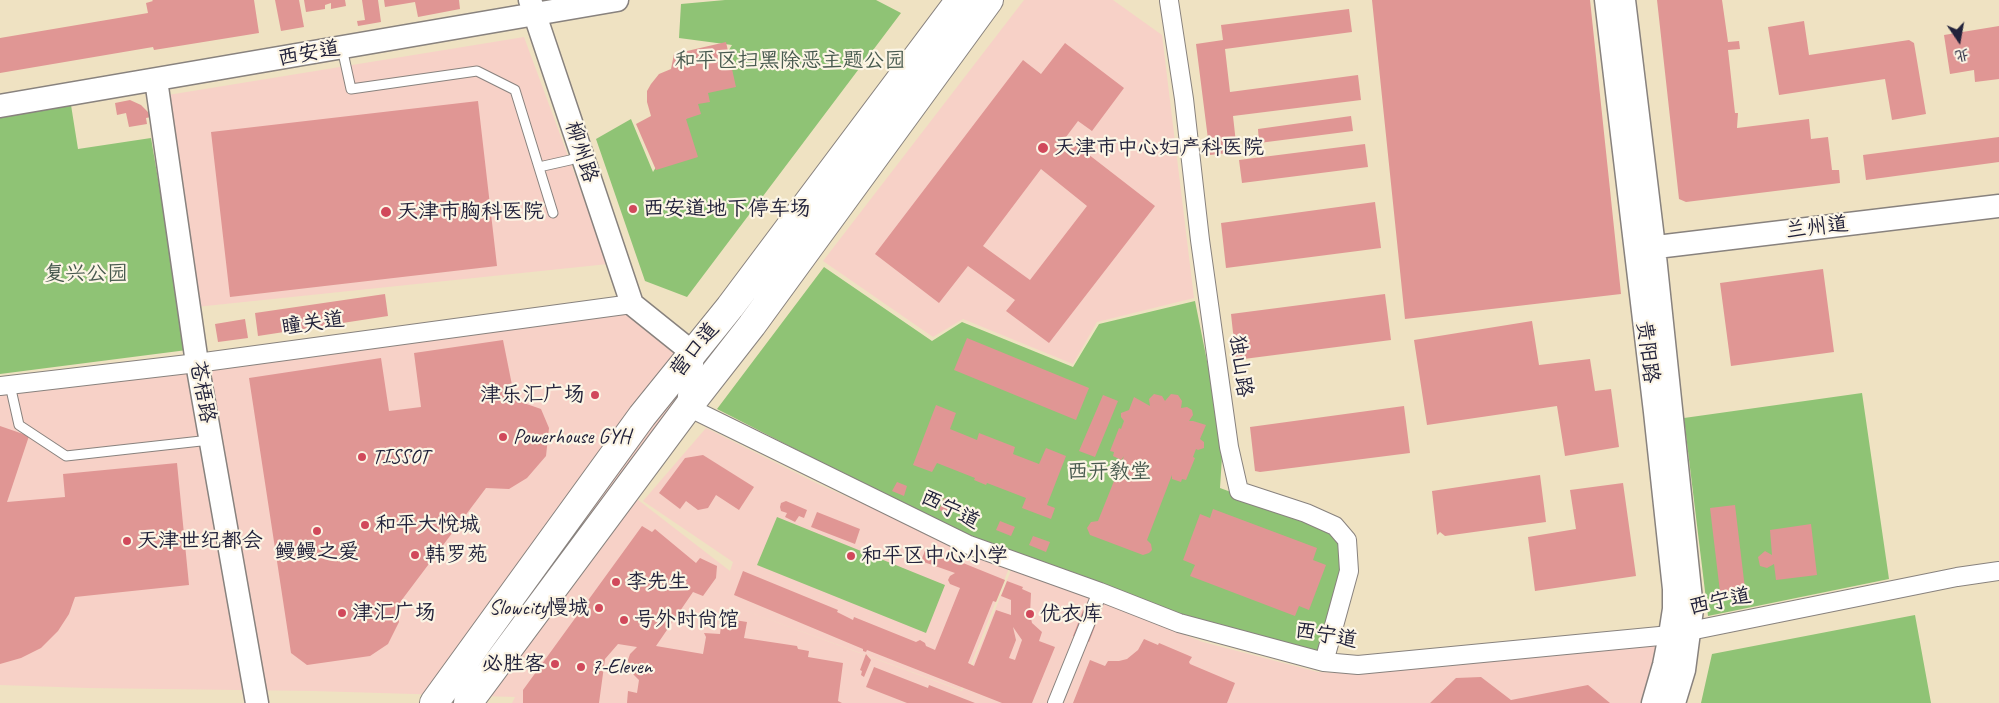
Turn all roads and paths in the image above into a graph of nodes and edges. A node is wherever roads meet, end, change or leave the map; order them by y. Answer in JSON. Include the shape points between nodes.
{"nodes":[{"id":1,"x":617,"y":0,"type":"edge"},
{"id":2,"x":960,"y":0,"type":"edge"},
{"id":3,"x":989,"y":0,"type":"edge"},
{"id":4,"x":1169,"y":0,"type":"edge"},
{"id":5,"x":1606,"y":0,"type":"edge"},
{"id":6,"x":1624,"y":0,"type":"edge"},
{"id":7,"x":533,"y":8,"type":"edge"},
{"id":8,"x":342,"y":48,"type":"junction"},
{"id":9,"x":156,"y":80,"type":"junction"},
{"id":10,"x":0,"y":106,"type":"edge"},
{"id":11,"x":582,"y":155,"type":"junction"},
{"id":12,"x":539,"y":167,"type":"junction"},
{"id":13,"x":1999,"y":206,"type":"edge"},
{"id":14,"x":553,"y":213,"type":"dead end"},
{"id":15,"x":1644,"y":248,"type":"junction"},
{"id":16,"x":632,"y":304,"type":"junction"},
{"id":17,"x":692,"y":353,"type":"junction"},
{"id":18,"x":197,"y":363,"type":"junction"},
{"id":19,"x":5,"y":386,"type":"edge"},
{"id":20,"x":688,"y":407,"type":"junction"},
{"id":21,"x":211,"y":440,"type":"junction"},
{"id":22,"x":1999,"y":571,"type":"edge"},
{"id":23,"x":1100,"y":592,"type":"junction"},
{"id":24,"x":1680,"y":633,"type":"junction"},
{"id":25,"x":1324,"y":662,"type":"junction"},
{"id":26,"x":257,"y":703,"type":"edge"},
{"id":27,"x":434,"y":703,"type":"edge"},
{"id":28,"x":468,"y":703,"type":"edge"},
{"id":29,"x":1054,"y":703,"type":"edge"},
{"id":30,"x":1653,"y":703,"type":"edge"},
{"id":31,"x":1674,"y":703,"type":"edge"}],
"edges":[{"from":1,"to":7,"type":"street","name":"西安道"},
{"from":2,"to":17,"type":"main road","name":"营口道"},
{"from":3,"to":20,"type":"main road","name":"营口道","via":[[752,325]]},
{"from":4,"to":25,"type":"street","name":"独山路","via":[[1228,448],[1239,491],[1328,522],[1347,540],[1349,571]]},
{"from":5,"to":15,"type":"street","name":"贵阳路"},
{"from":6,"to":15,"type":"street","name":"贵阳路"},
{"from":7,"to":8,"type":"street","name":"西安道"},
{"from":7,"to":11,"type":"street","name":"柳州路"},
{"from":8,"to":9,"type":"street","name":"西安道"},
{"from":8,"to":12,"type":"lane","via":[[351,89],[477,71],[515,90]]},
{"from":9,"to":10,"type":"street","name":"西安道"},
{"from":9,"to":18,"type":"street","name":"苍梧路"},
{"from":11,"to":12,"type":"lane"},
{"from":11,"to":16,"type":"street","name":"柳州路"},
{"from":12,"to":14,"type":"lane"},
{"from":13,"to":15,"type":"street","name":"兰州道"},
{"from":15,"to":24,"type":"street","name":"贵阳路","via":[[1692,609]]},
{"from":16,"to":17,"type":"street"},
{"from":16,"to":18,"type":"street","name":"瞳关道"},
{"from":17,"to":20,"type":"street"},
{"from":17,"to":27,"type":"main road","name":"营口道","via":[[642,416]]},
{"from":18,"to":19,"type":"street","name":"瞳关道"},
{"from":18,"to":21,"type":"street","name":"苍梧路"},
{"from":19,"to":21,"type":"lane","via":[[19,425],[66,456]]},
{"from":20,"to":23,"type":"street","name":"西宁道","via":[[969,545]]},
{"from":20,"to":28,"type":"main road","name":"营口道"},
{"from":21,"to":26,"type":"street","name":"苍梧路"},
{"from":22,"to":24,"type":"street","name":"西宁道"},
{"from":23,"to":25,"type":"street","name":"西宁道","via":[[1179,623]]},
{"from":23,"to":29,"type":"street"},
{"from":24,"to":25,"type":"street","name":"西宁道","via":[[1358,665]]},
{"from":24,"to":30,"type":"street","name":"贵阳路","via":[[1664,665]]},
{"from":24,"to":31,"type":"street","name":"贵阳路","via":[[1684,670]]}]}
